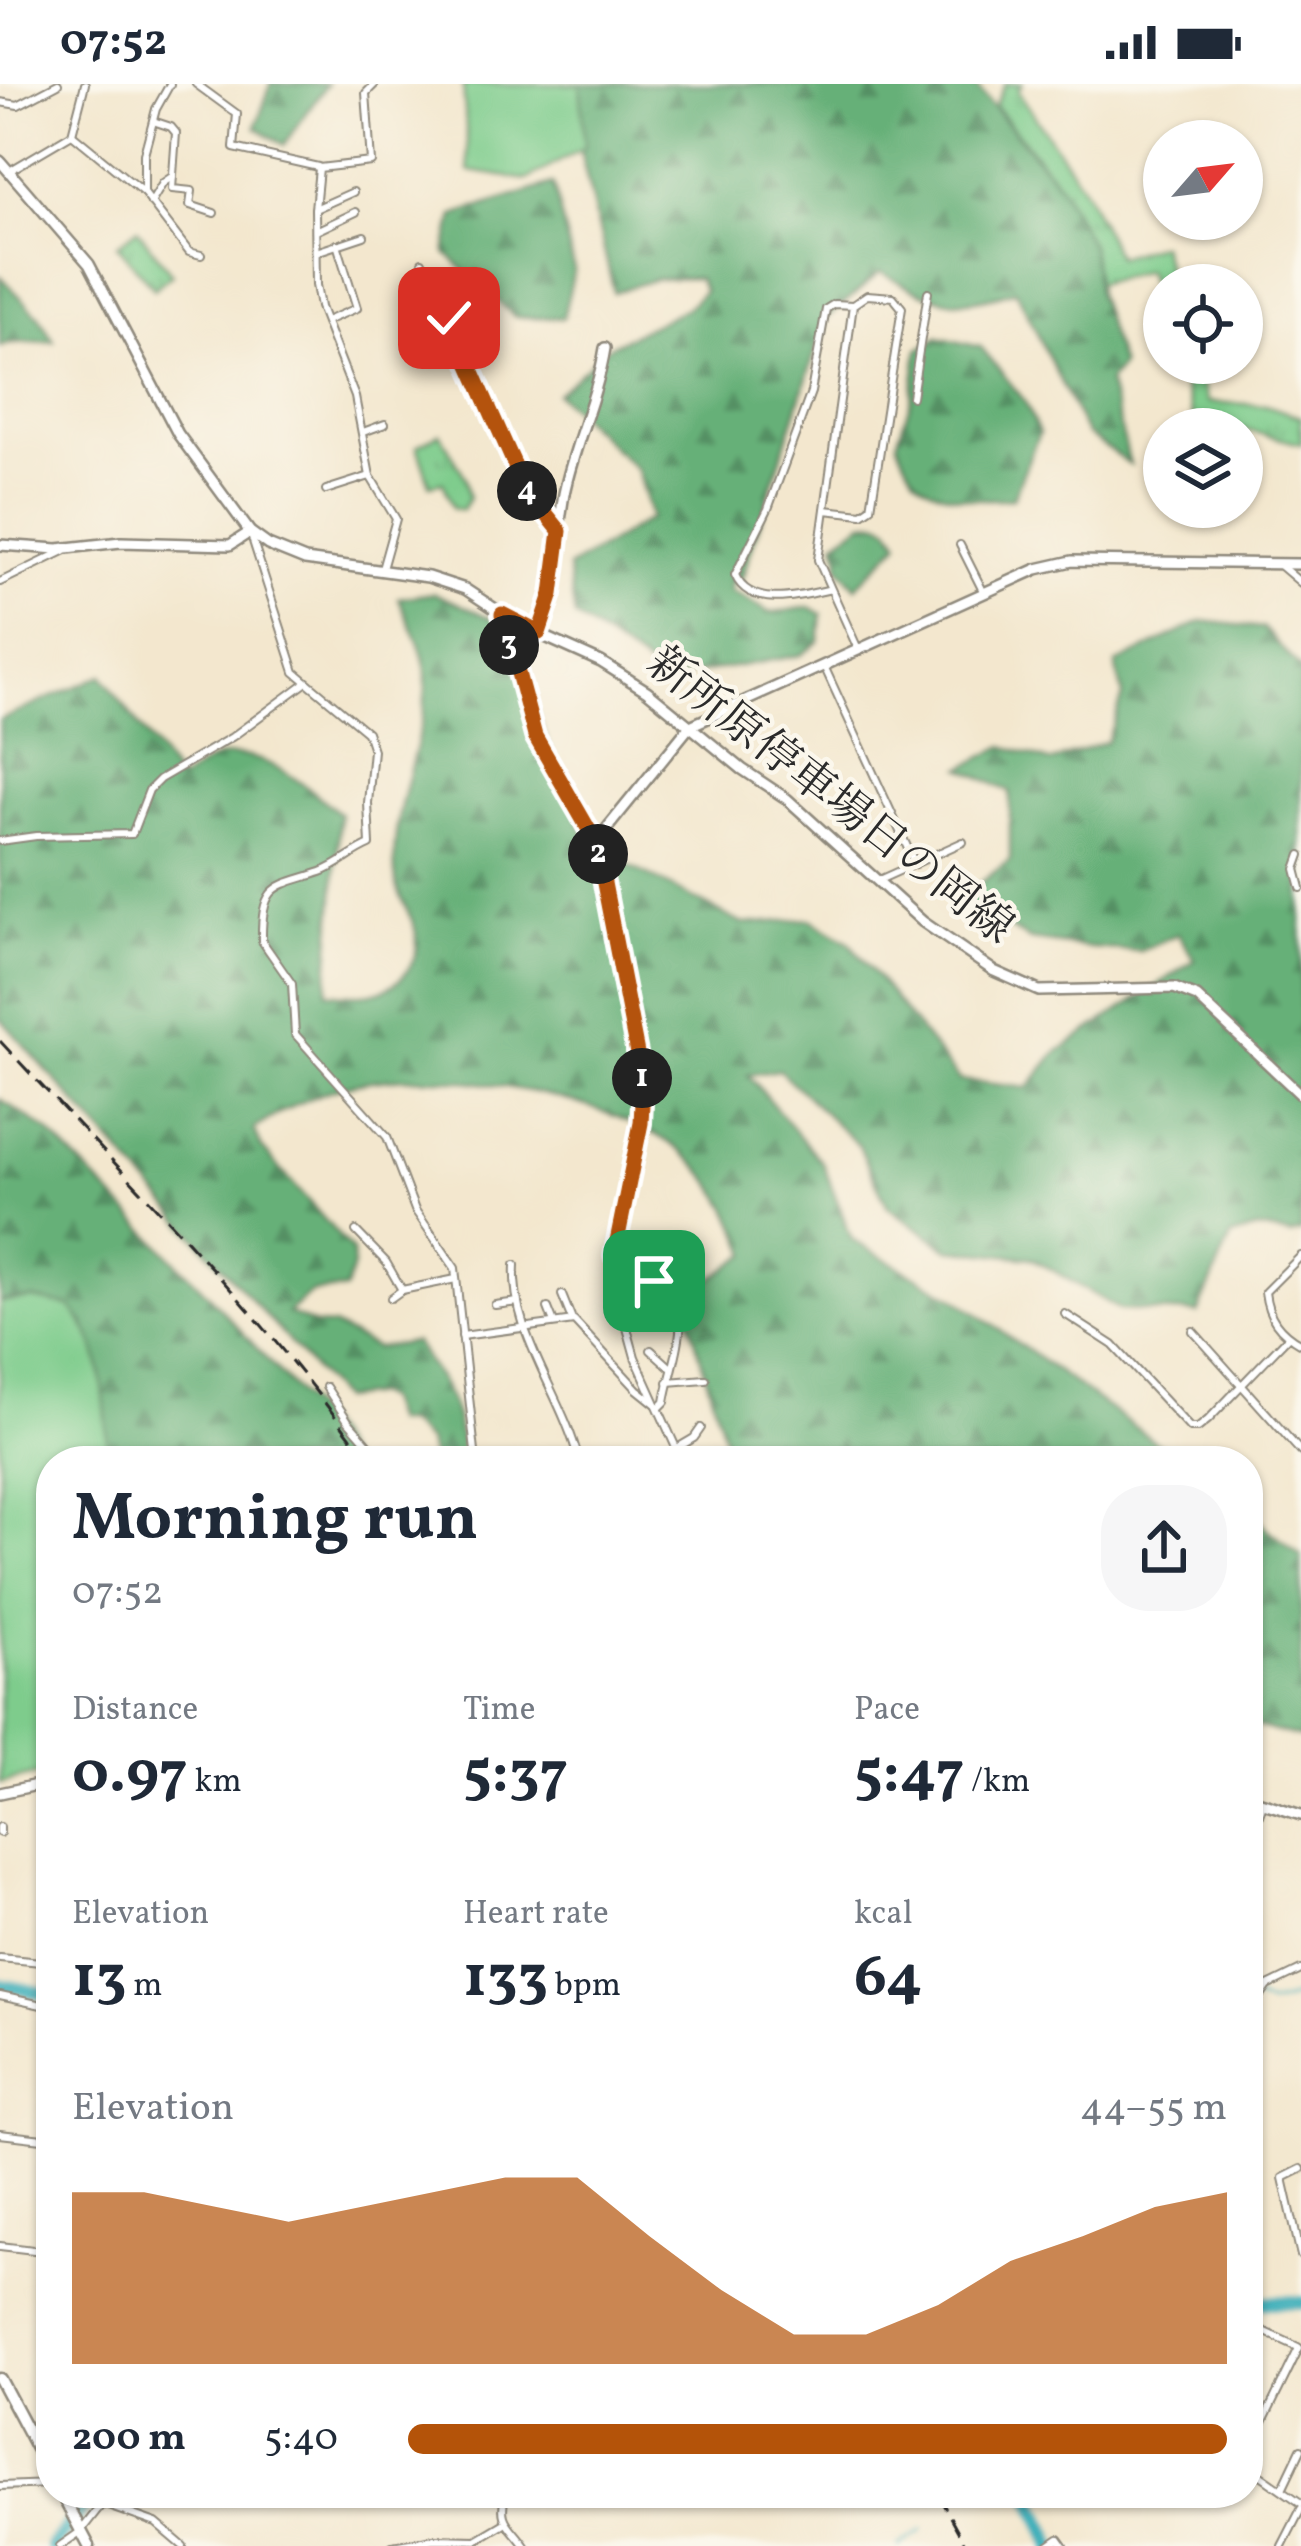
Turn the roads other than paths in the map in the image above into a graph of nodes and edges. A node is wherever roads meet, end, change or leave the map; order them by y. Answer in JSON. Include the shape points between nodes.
{"nodes":[{"id":1,"x":58,"y":84,"type":"edge"},
{"id":2,"x":85,"y":84,"type":"edge"},
{"id":3,"x":170,"y":84,"type":"edge"},
{"id":4,"x":196,"y":84,"type":"edge"},
{"id":5,"x":374,"y":84,"type":"edge"},
{"id":6,"x":0,"y":101,"type":"edge"},
{"id":7,"x":153,"y":121,"type":"junction"},
{"id":8,"x":72,"y":134,"type":"junction"},
{"id":9,"x":0,"y":161,"type":"edge"},
{"id":10,"x":319,"y":167,"type":"junction"},
{"id":11,"x":6,"y":175,"type":"edge"},
{"id":12,"x":173,"y":176,"type":"junction"},
{"id":13,"x":161,"y":186,"type":"junction"},
{"id":14,"x":172,"y":189,"type":"junction"},
{"id":15,"x":353,"y":192,"type":"dead end"},
{"id":16,"x":144,"y":194,"type":"junction"},
{"id":17,"x":151,"y":203,"type":"junction"},
{"id":18,"x":315,"y":208,"type":"junction"},
{"id":19,"x":356,"y":212,"type":"dead end"},
{"id":20,"x":214,"y":213,"type":"dead end"},
{"id":21,"x":315,"y":232,"type":"junction"},
{"id":22,"x":364,"y":236,"type":"dead end"},
{"id":23,"x":338,"y":244,"type":"junction"},
{"id":24,"x":315,"y":252,"type":"junction"},
{"id":25,"x":201,"y":255,"type":"dead end"},
{"id":26,"x":422,"y":262,"type":"dead end"},
{"id":27,"x":928,"y":292,"type":"dead end"},
{"id":28,"x":853,"y":305,"type":"junction"},
{"id":29,"x":326,"y":321,"type":"junction"},
{"id":30,"x":605,"y":348,"type":"dead end"},
{"id":31,"x":912,"y":397,"type":"dead end"},
{"id":32,"x":385,"y":424,"type":"dead end"},
{"id":33,"x":363,"y":432,"type":"junction"},
{"id":34,"x":370,"y":476,"type":"junction"},
{"id":35,"x":326,"y":490,"type":"dead end"},
{"id":36,"x":825,"y":510,"type":"junction"},
{"id":37,"x":560,"y":531,"type":"junction"},
{"id":38,"x":250,"y":532,"type":"junction"},
{"id":39,"x":0,"y":545,"type":"edge"},
{"id":40,"x":960,"y":545,"type":"dead end"},
{"id":41,"x":72,"y":546,"type":"junction"},
{"id":42,"x":1278,"y":564,"type":"junction"},
{"id":43,"x":1301,"y":564,"type":"edge"},
{"id":44,"x":382,"y":569,"type":"junction"},
{"id":45,"x":0,"y":582,"type":"edge"},
{"id":46,"x":1301,"y":584,"type":"edge"},
{"id":47,"x":830,"y":589,"type":"junction"},
{"id":48,"x":983,"y":591,"type":"junction"},
{"id":49,"x":502,"y":614,"type":"junction"},
{"id":50,"x":539,"y":633,"type":"junction"},
{"id":51,"x":858,"y":649,"type":"junction"},
{"id":52,"x":824,"y":665,"type":"junction"},
{"id":53,"x":305,"y":683,"type":"junction"},
{"id":54,"x":690,"y":726,"type":"junction"},
{"id":55,"x":0,"y":841,"type":"edge"},
{"id":56,"x":596,"y":842,"type":"junction"},
{"id":57,"x":963,"y":842,"type":"dead end"},
{"id":58,"x":1301,"y":855,"type":"edge"},
{"id":59,"x":915,"y":864,"type":"junction"},
{"id":60,"x":875,"y":881,"type":"junction"},
{"id":61,"x":1301,"y":888,"type":"edge"},
{"id":62,"x":1301,"y":1094,"type":"edge"},
{"id":63,"x":356,"y":1231,"type":"dead end"},
{"id":64,"x":614,"y":1256,"type":"junction"},
{"id":65,"x":1301,"y":1256,"type":"edge"},
{"id":66,"x":515,"y":1264,"type":"dead end"},
{"id":67,"x":1298,"y":1267,"type":"edge"},
{"id":68,"x":456,"y":1279,"type":"junction"},
{"id":69,"x":402,"y":1290,"type":"junction"},
{"id":70,"x":562,"y":1295,"type":"dead end"},
{"id":71,"x":391,"y":1298,"type":"dead end"},
{"id":72,"x":518,"y":1302,"type":"junction"},
{"id":73,"x":495,"y":1305,"type":"dead end"},
{"id":74,"x":548,"y":1307,"type":"dead end"},
{"id":75,"x":1065,"y":1314,"type":"dead end"},
{"id":76,"x":572,"y":1321,"type":"junction"},
{"id":77,"x":554,"y":1324,"type":"junction"},
{"id":78,"x":523,"y":1330,"type":"junction"},
{"id":79,"x":1193,"y":1331,"type":"dead end"},
{"id":80,"x":462,"y":1336,"type":"junction"},
{"id":81,"x":1288,"y":1337,"type":"junction"},
{"id":82,"x":1301,"y":1344,"type":"edge"},
{"id":83,"x":651,"y":1350,"type":"dead end"},
{"id":84,"x":670,"y":1366,"type":"junction"},
{"id":85,"x":706,"y":1379,"type":"dead end"},
{"id":86,"x":668,"y":1382,"type":"junction"},
{"id":87,"x":1241,"y":1384,"type":"junction"},
{"id":88,"x":326,"y":1387,"type":"dead end"},
{"id":89,"x":660,"y":1407,"type":"junction"},
{"id":90,"x":701,"y":1428,"type":"dead end"},
{"id":91,"x":370,"y":1446,"type":"edge"},
{"id":92,"x":474,"y":1446,"type":"edge"},
{"id":93,"x":574,"y":1446,"type":"edge"},
{"id":94,"x":676,"y":1446,"type":"edge"},
{"id":95,"x":680,"y":1446,"type":"edge"},
{"id":96,"x":1301,"y":1452,"type":"edge"},
{"id":97,"x":36,"y":1785,"type":"edge"},
{"id":98,"x":0,"y":1793,"type":"edge"},
{"id":99,"x":1264,"y":1803,"type":"edge"},
{"id":100,"x":1301,"y":1815,"type":"edge"},
{"id":101,"x":0,"y":1958,"type":"edge"},
{"id":102,"x":36,"y":1962,"type":"edge"},
{"id":103,"x":1301,"y":1970,"type":"edge"},
{"id":104,"x":1263,"y":1992,"type":"edge"},
{"id":105,"x":0,"y":1996,"type":"edge"},
{"id":106,"x":36,"y":2004,"type":"edge"},
{"id":107,"x":0,"y":2134,"type":"edge"},
{"id":108,"x":36,"y":2138,"type":"edge"},
{"id":109,"x":1301,"y":2169,"type":"edge"},
{"id":110,"x":0,"y":2246,"type":"edge"},
{"id":111,"x":36,"y":2250,"type":"edge"},
{"id":112,"x":1301,"y":2256,"type":"edge"},
{"id":113,"x":1263,"y":2331,"type":"edge"},
{"id":114,"x":1300,"y":2348,"type":"edge"},
{"id":115,"x":0,"y":2379,"type":"edge"},
{"id":116,"x":1263,"y":2423,"type":"edge"},
{"id":117,"x":36,"y":2446,"type":"edge"},
{"id":118,"x":1301,"y":2449,"type":"edge"},
{"id":119,"x":1263,"y":2476,"type":"edge"},
{"id":120,"x":36,"y":2485,"type":"edge"},
{"id":121,"x":0,"y":2486,"type":"edge"},
{"id":122,"x":1282,"y":2489,"type":"junction"},
{"id":123,"x":1301,"y":2506,"type":"edge"},
{"id":124,"x":68,"y":2508,"type":"edge"},
{"id":125,"x":99,"y":2508,"type":"edge"},
{"id":126,"x":113,"y":2508,"type":"edge"},
{"id":127,"x":502,"y":2508,"type":"edge"},
{"id":128,"x":503,"y":2524,"type":"junction"},
{"id":129,"x":80,"y":2531,"type":"junction"},
{"id":130,"x":1062,"y":2543,"type":"edge"},
{"id":131,"x":61,"y":2546,"type":"edge"},
{"id":132,"x":89,"y":2546,"type":"edge"},
{"id":133,"x":183,"y":2546,"type":"edge"},
{"id":134,"x":392,"y":2546,"type":"edge"},
{"id":135,"x":524,"y":2546,"type":"edge"},
{"id":136,"x":1049,"y":2546,"type":"edge"},
{"id":137,"x":1282,"y":2546,"type":"edge"}],
"edges":[{"from":1,"to":6,"type":"street","via":[[18,106]]},
{"from":2,"to":8,"type":"street"},
{"from":3,"to":7,"type":"street"},
{"from":4,"to":10,"type":"street","via":[[237,114],[234,148]]},
{"from":5,"to":10,"type":"street","via":[[366,93],[371,162]]},
{"from":7,"to":12,"type":"street","via":[[176,133]]},
{"from":7,"to":16,"type":"street"},
{"from":8,"to":11,"type":"street"},
{"from":8,"to":16,"type":"street"},
{"from":9,"to":11,"type":"main road","name":"新所原停車場日の岡線"},
{"from":10,"to":18,"type":"street"},
{"from":11,"to":38,"type":"main road","name":"新所原停車場日の岡線","via":[[89,265],[178,434]]},
{"from":12,"to":13,"type":"street"},
{"from":12,"to":14,"type":"street"},
{"from":13,"to":14,"type":"street"},
{"from":13,"to":17,"type":"street"},
{"from":14,"to":20,"type":"street","via":[[192,191],[190,205]]},
{"from":15,"to":18,"type":"street"},
{"from":16,"to":17,"type":"street"},
{"from":17,"to":25,"type":"street","via":[[189,252]]},
{"from":18,"to":21,"type":"street"},
{"from":19,"to":21,"type":"street"},
{"from":21,"to":24,"type":"street"},
{"from":22,"to":23,"type":"street"},
{"from":23,"to":24,"type":"street"},
{"from":23,"to":29,"type":"street","via":[[357,308]]},
{"from":24,"to":29,"type":"street"},
{"from":26,"to":37,"type":"street","via":[[524,486]]},
{"from":27,"to":31,"type":"street"},
{"from":28,"to":36,"type":"street"},
{"from":28,"to":36,"type":"street","via":[[868,295],[893,297],[902,308],[871,508]]},
{"from":28,"to":47,"type":"street","via":[[826,309],[811,392],[735,575],[762,597]]},
{"from":29,"to":33,"type":"street"},
{"from":30,"to":37,"type":"main road"},
{"from":32,"to":33,"type":"street"},
{"from":33,"to":34,"type":"street"},
{"from":34,"to":35,"type":"street"},
{"from":34,"to":44,"type":"street","via":[[396,519]]},
{"from":36,"to":47,"type":"street","via":[[818,560]]},
{"from":37,"to":50,"type":"main road"},
{"from":38,"to":41,"type":"main road","via":[[230,545]]},
{"from":38,"to":44,"type":"main road","name":"新所原停車場日の岡線","via":[[305,560]]},
{"from":38,"to":53,"type":"street","via":[[282,641]]},
{"from":39,"to":41,"type":"main road"},
{"from":40,"to":48,"type":"street"},
{"from":41,"to":45,"type":"street"},
{"from":42,"to":43,"type":"main road"},
{"from":42,"to":46,"type":"street"},
{"from":42,"to":48,"type":"main road","via":[[1072,561]]},
{"from":44,"to":49,"type":"main road","name":"新所原停車場日の岡線","via":[[465,589]]},
{"from":47,"to":51,"type":"street"},
{"from":48,"to":51,"type":"main road"},
{"from":49,"to":50,"type":"main road","name":"新所原停車場日の岡線"},
{"from":49,"to":56,"type":"street","via":[[535,736]]},
{"from":50,"to":54,"type":"main road","name":"新所原停車場日の岡線","via":[[630,679]]},
{"from":51,"to":52,"type":"main road"},
{"from":52,"to":54,"type":"main road"},
{"from":52,"to":59,"type":"street"},
{"from":53,"to":55,"type":"street","via":[[160,779],[132,834]]},
{"from":53,"to":68,"type":"street","via":[[367,732],[370,844],[274,887],[262,940],[292,984],[295,1034],[387,1137],[415,1210]]},
{"from":54,"to":56,"type":"main road"},
{"from":54,"to":60,"type":"main road","name":"新所原停車場日の岡線","via":[[787,799]]},
{"from":56,"to":64,"type":"street","via":[[644,1101]]},
{"from":57,"to":59,"type":"street"},
{"from":58,"to":61,"type":"street"},
{"from":59,"to":60,"type":"street"},
{"from":60,"to":62,"type":"main road","name":"新所原停車場日の岡線","via":[[959,948],[1040,991],[1174,988],[1197,997]]},
{"from":63,"to":69,"type":"street"},
{"from":64,"to":84,"type":"street","via":[[633,1274],[666,1283],[679,1301],[682,1324]]},
{"from":64,"to":89,"type":"street","via":[[628,1339]]},
{"from":65,"to":67,"type":"street"},
{"from":66,"to":72,"type":"street"},
{"from":67,"to":81,"type":"street","via":[[1265,1292],[1270,1317]]},
{"from":68,"to":69,"type":"street"},
{"from":68,"to":80,"type":"street"},
{"from":69,"to":71,"type":"street"},
{"from":70,"to":76,"type":"street"},
{"from":72,"to":73,"type":"street"},
{"from":72,"to":78,"type":"street"},
{"from":74,"to":77,"type":"street"},
{"from":75,"to":87,"type":"street","via":[[1113,1345],[1190,1428]]},
{"from":76,"to":77,"type":"street"},
{"from":76,"to":89,"type":"street"},
{"from":77,"to":78,"type":"street"},
{"from":78,"to":80,"type":"street"},
{"from":78,"to":93,"type":"street"},
{"from":79,"to":87,"type":"street"},
{"from":80,"to":92,"type":"street"},
{"from":81,"to":82,"type":"street"},
{"from":81,"to":87,"type":"street"},
{"from":83,"to":84,"type":"street"},
{"from":84,"to":86,"type":"street"},
{"from":85,"to":86,"type":"street"},
{"from":86,"to":89,"type":"street"},
{"from":87,"to":96,"type":"street"},
{"from":88,"to":91,"type":"street"},
{"from":89,"to":94,"type":"street"},
{"from":90,"to":95,"type":"street"},
{"from":97,"to":98,"type":"main road"},
{"from":99,"to":100,"type":"main road"},
{"from":101,"to":102,"type":"street"},
{"from":103,"to":104,"type":"street"},
{"from":105,"to":106,"type":"street"},
{"from":107,"to":108,"type":"street"},
{"from":109,"to":112,"type":"street","via":[[1283,2178]]},
{"from":110,"to":111,"type":"street"},
{"from":113,"to":114,"type":"street"},
{"from":114,"to":116,"type":"street"},
{"from":115,"to":117,"type":"main road"},
{"from":118,"to":122,"type":"street"},
{"from":119,"to":122,"type":"street"},
{"from":120,"to":121,"type":"street"},
{"from":122,"to":123,"type":"street"},
{"from":123,"to":137,"type":"street"},
{"from":124,"to":129,"type":"main road"},
{"from":125,"to":129,"type":"street"},
{"from":126,"to":133,"type":"street","via":[[156,2523]]},
{"from":127,"to":128,"type":"street"},
{"from":128,"to":134,"type":"street","via":[[476,2540]]},
{"from":128,"to":135,"type":"street"},
{"from":129,"to":131,"type":"street"},
{"from":129,"to":132,"type":"main road"},
{"from":130,"to":136,"type":"street"}]}
